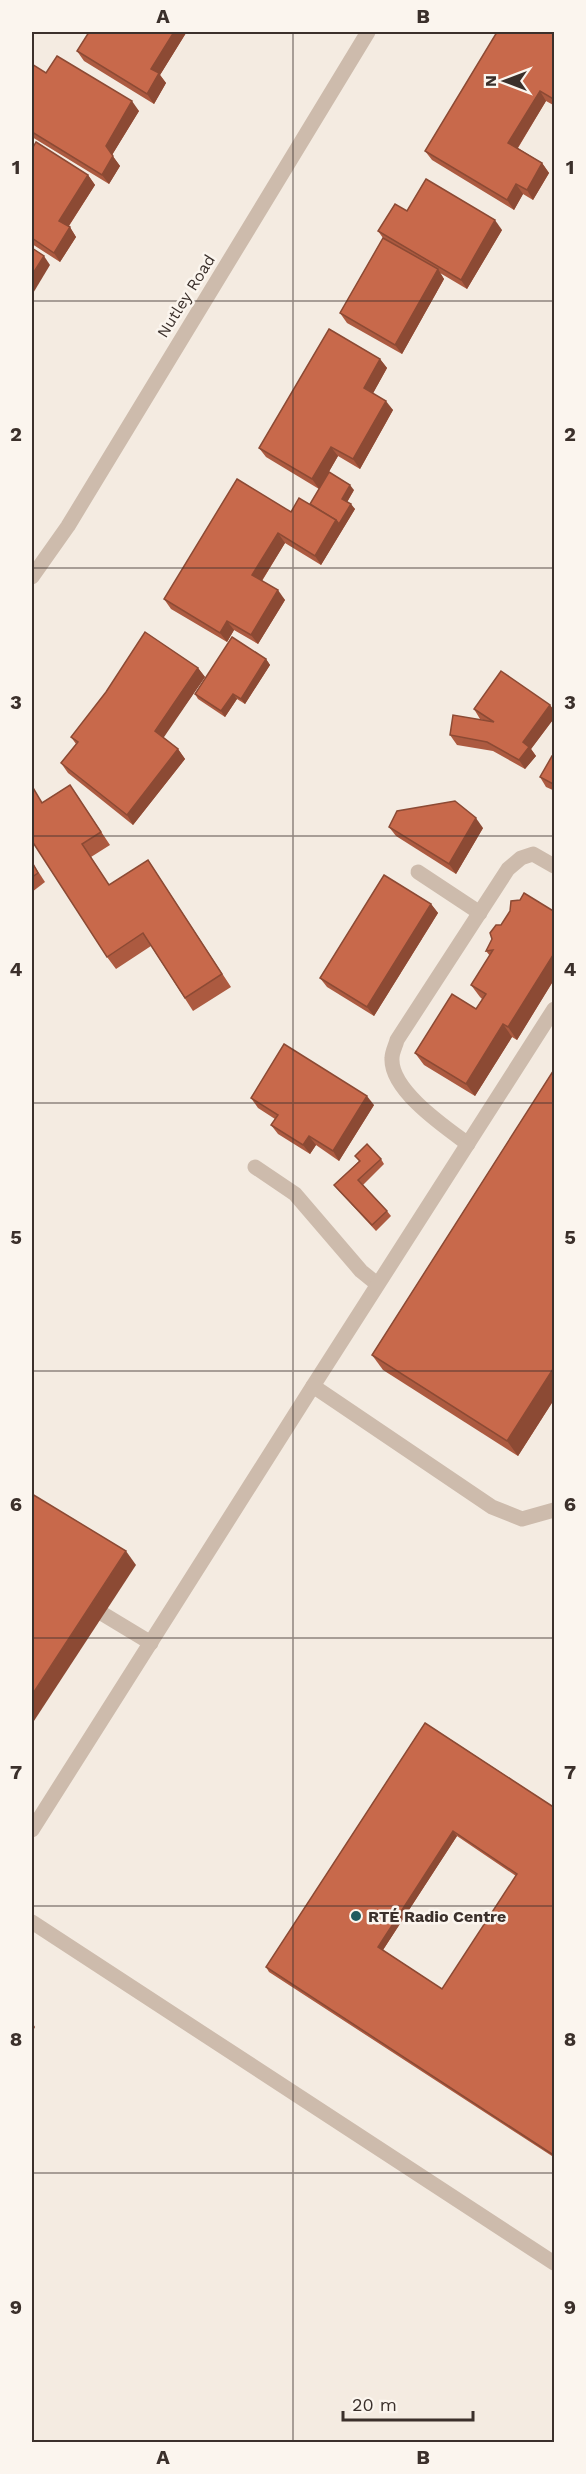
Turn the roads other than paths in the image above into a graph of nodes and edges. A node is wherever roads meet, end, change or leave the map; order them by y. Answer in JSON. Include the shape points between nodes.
{"nodes":[{"id":1,"x":368,"y":32,"type":"edge"},
{"id":2,"x":32,"y":578,"type":"edge"},
{"id":3,"x":555,"y":866,"type":"edge"},
{"id":4,"x":418,"y":872,"type":"dead end"},
{"id":5,"x":480,"y":912,"type":"junction"},
{"id":6,"x":555,"y":1009,"type":"edge"},
{"id":7,"x":468,"y":1144,"type":"junction"},
{"id":8,"x":255,"y":1167,"type":"dead end"},
{"id":9,"x":377,"y":1284,"type":"junction"},
{"id":10,"x":314,"y":1386,"type":"junction"},
{"id":11,"x":555,"y":1510,"type":"edge"},
{"id":12,"x":103,"y":1614,"type":"edge"},
{"id":13,"x":151,"y":1642,"type":"junction"},
{"id":14,"x":32,"y":1830,"type":"edge"},
{"id":15,"x":32,"y":1922,"type":"edge"},
{"id":16,"x":555,"y":2263,"type":"edge"}],
"edges":[{"from":1,"to":2,"type":"street","name":"Nutley Road","via":[[68,526]]},
{"from":3,"to":5,"type":"street","via":[[533,854],[521,858],[508,869]]},
{"from":4,"to":5,"type":"street"},
{"from":5,"to":7,"type":"street","via":[[397,1040],[392,1059],[397,1078],[418,1104]]},
{"from":6,"to":7,"type":"street"},
{"from":7,"to":9,"type":"street"},
{"from":8,"to":9,"type":"street","via":[[295,1194],[361,1271]]},
{"from":9,"to":10,"type":"street"},
{"from":10,"to":11,"type":"street","via":[[492,1507],[522,1519]]},
{"from":10,"to":13,"type":"street"},
{"from":12,"to":13,"type":"street"},
{"from":13,"to":14,"type":"street"},
{"from":15,"to":16,"type":"street"}]}
